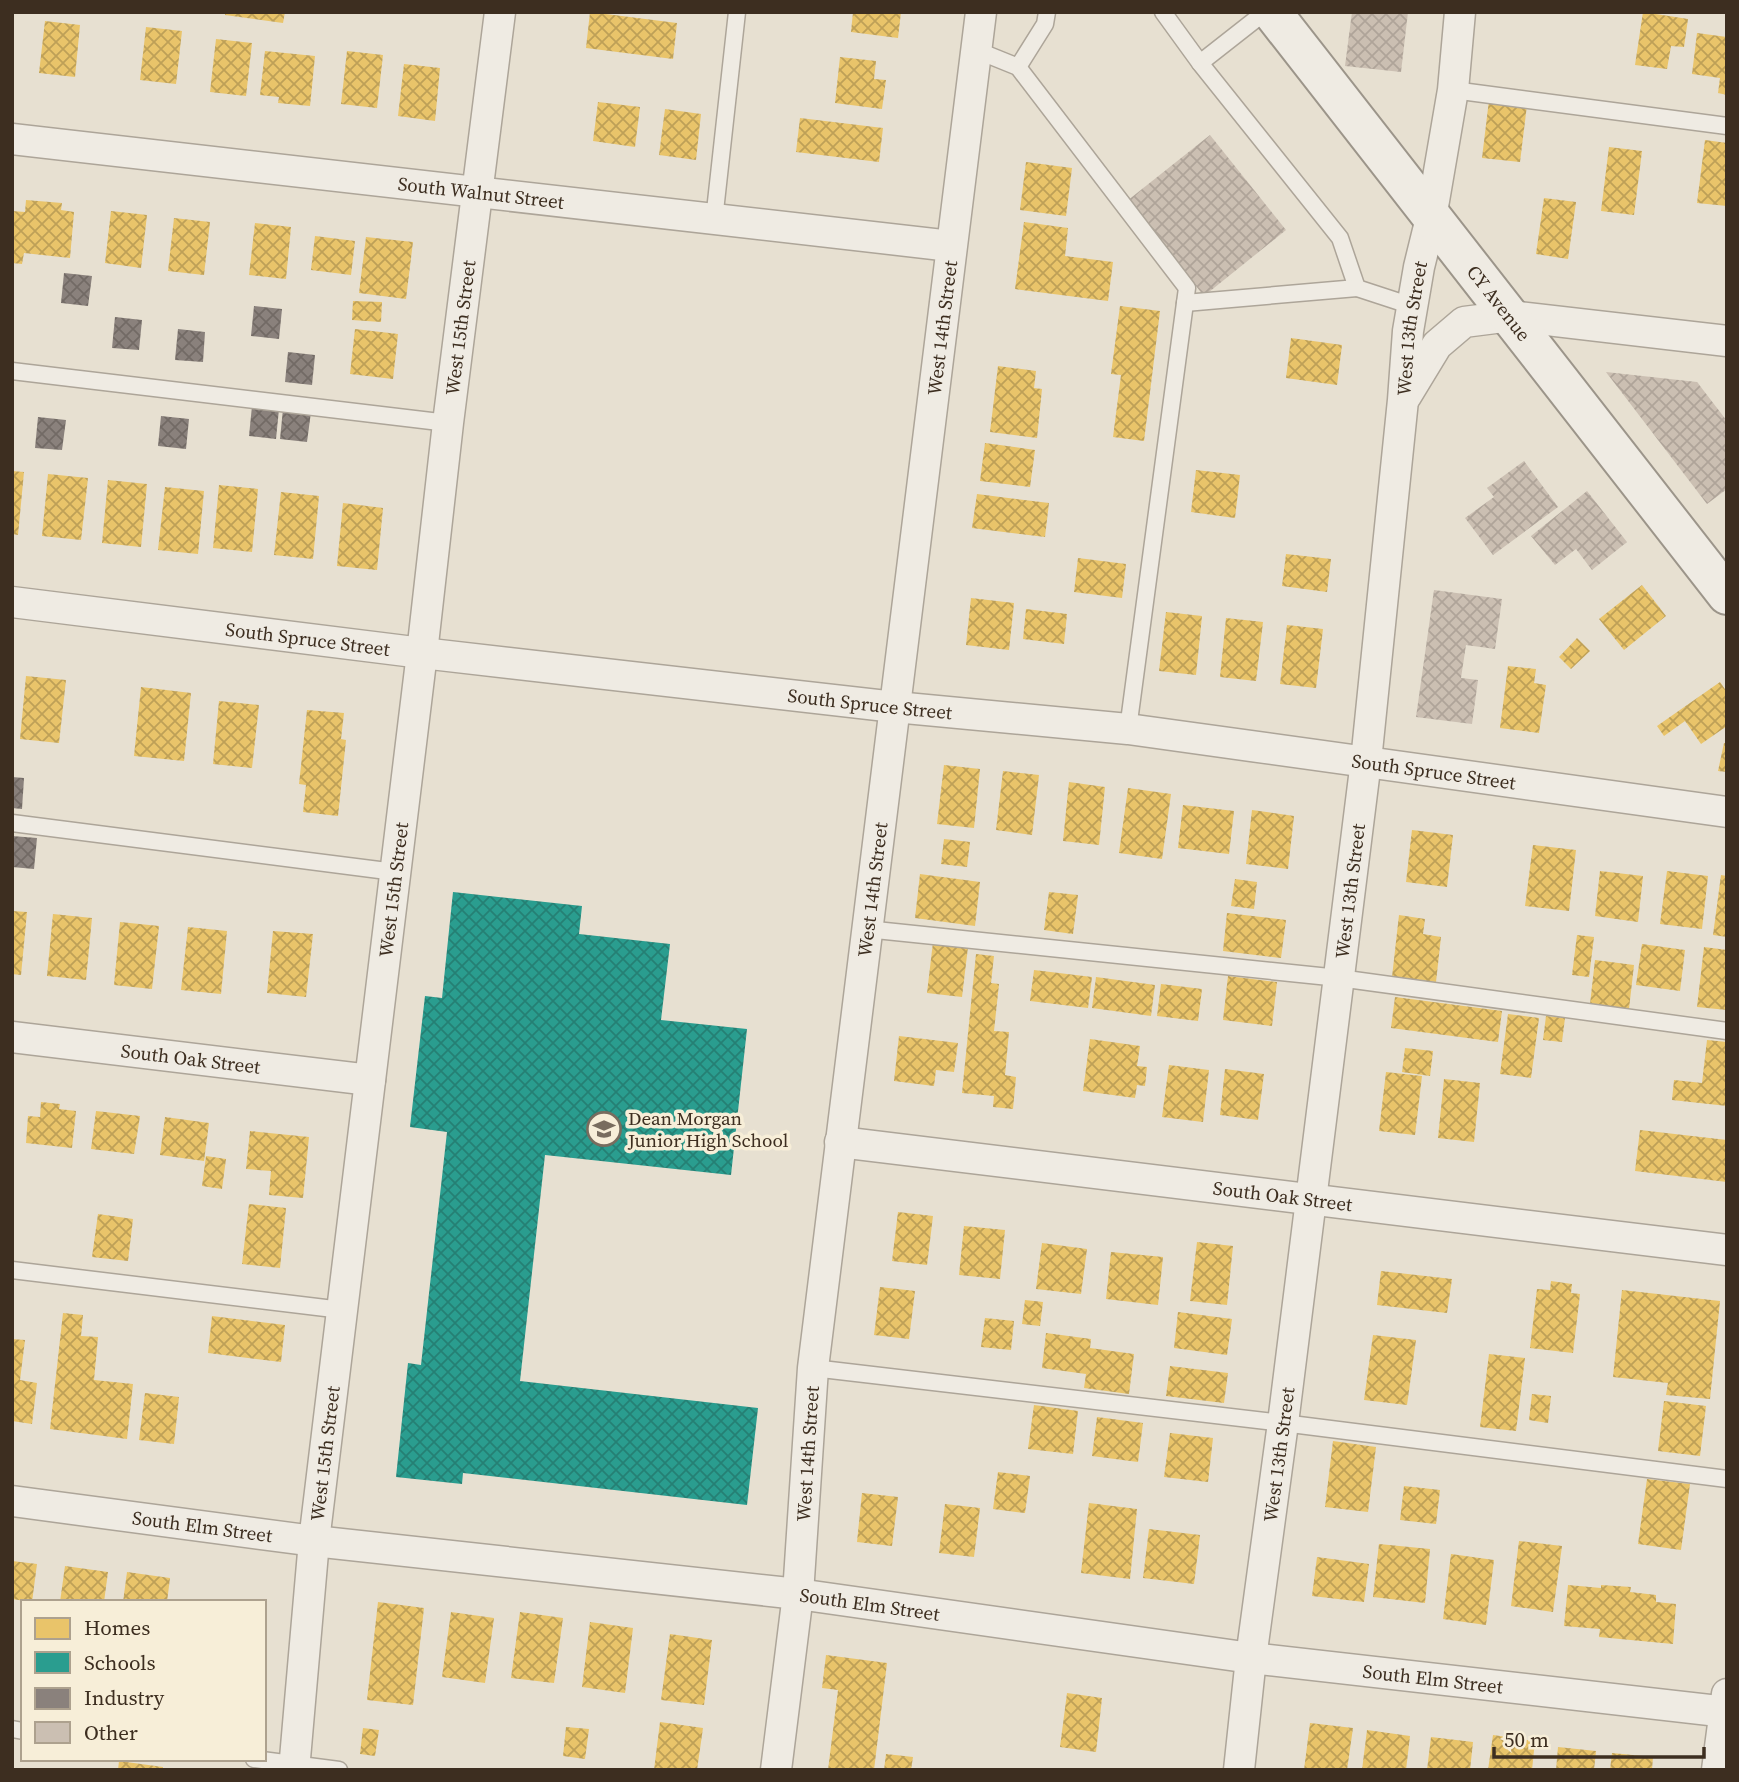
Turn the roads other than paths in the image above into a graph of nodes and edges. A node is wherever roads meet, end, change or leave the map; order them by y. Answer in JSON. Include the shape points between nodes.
{"nodes":[{"id":1,"x":500,"y":12,"type":"edge"},
{"id":2,"x":737,"y":12,"type":"edge"},
{"id":3,"x":981,"y":12,"type":"edge"},
{"id":4,"x":1047,"y":12,"type":"edge"},
{"id":5,"x":1163,"y":12,"type":"edge"},
{"id":6,"x":1265,"y":12,"type":"edge"},
{"id":7,"x":1272,"y":12,"type":"edge"},
{"id":8,"x":1460,"y":12,"type":"edge"},
{"id":9,"x":976,"y":50,"type":"junction"},
{"id":10,"x":1200,"y":63,"type":"junction"},
{"id":11,"x":1018,"y":66,"type":"junction"},
{"id":12,"x":1453,"y":90,"type":"junction"},
{"id":13,"x":1727,"y":125,"type":"edge"},
{"id":14,"x":12,"y":139,"type":"edge"},
{"id":15,"x":479,"y":191,"type":"junction"},
{"id":16,"x":1431,"y":218,"type":"junction"},
{"id":17,"x":714,"y":220,"type":"junction"},
{"id":18,"x":951,"y":246,"type":"junction"},
{"id":19,"x":1357,"y":288,"type":"junction"},
{"id":20,"x":1185,"y":303,"type":"junction"},
{"id":21,"x":1412,"y":306,"type":"junction"},
{"id":22,"x":1511,"y":316,"type":"junction"},
{"id":23,"x":1727,"y":341,"type":"edge"},
{"id":24,"x":12,"y":371,"type":"edge"},
{"id":25,"x":1403,"y":400,"type":"junction"},
{"id":26,"x":448,"y":423,"type":"junction"},
{"id":27,"x":1727,"y":595,"type":"edge"},
{"id":28,"x":12,"y":602,"type":"edge"},
{"id":29,"x":422,"y":653,"type":"junction"},
{"id":30,"x":895,"y":707,"type":"junction"},
{"id":31,"x":1128,"y":729,"type":"junction"},
{"id":32,"x":1366,"y":761,"type":"junction"},
{"id":33,"x":1727,"y":813,"type":"edge"},
{"id":34,"x":12,"y":823,"type":"edge"},
{"id":35,"x":395,"y":872,"type":"junction"},
{"id":36,"x":866,"y":929,"type":"junction"},
{"id":37,"x":1339,"y":978,"type":"junction"},
{"id":38,"x":1727,"y":1031,"type":"edge"},
{"id":39,"x":12,"y":1037,"type":"edge"},
{"id":40,"x":370,"y":1080,"type":"junction"},
{"id":41,"x":840,"y":1142,"type":"junction"},
{"id":42,"x":1309,"y":1200,"type":"junction"},
{"id":43,"x":1727,"y":1250,"type":"edge"},
{"id":44,"x":12,"y":1270,"type":"edge"},
{"id":45,"x":342,"y":1310,"type":"junction"},
{"id":46,"x":813,"y":1368,"type":"junction"},
{"id":47,"x":1283,"y":1423,"type":"junction"},
{"id":48,"x":1727,"y":1479,"type":"edge"},
{"id":49,"x":12,"y":1501,"type":"edge"},
{"id":50,"x":314,"y":1541,"type":"junction"},
{"id":51,"x":798,"y":1594,"type":"junction"},
{"id":52,"x":1251,"y":1658,"type":"junction"},
{"id":53,"x":1726,"y":1706,"type":"edge"},
{"id":54,"x":264,"y":1761,"type":"edge"},
{"id":55,"x":295,"y":1767,"type":"edge"},
{"id":56,"x":339,"y":1770,"type":"edge"},
{"id":57,"x":776,"y":1770,"type":"edge"},
{"id":58,"x":1240,"y":1770,"type":"edge"},
{"id":59,"x":1717,"y":1770,"type":"edge"}],
"edges":[{"from":1,"to":15,"type":"street","name":"West 15th Street"},
{"from":2,"to":17,"type":"lane"},
{"from":3,"to":9,"type":"street","name":"West 14th Street"},
{"from":4,"to":11,"type":"lane","via":[[1045,24]]},
{"from":5,"to":10,"type":"lane"},
{"from":6,"to":10,"type":"lane"},
{"from":7,"to":16,"type":"main road","name":"CY Avenue"},
{"from":8,"to":12,"type":"street","name":"West 13th Street"},
{"from":9,"to":11,"type":"lane"},
{"from":9,"to":18,"type":"street","name":"West 14th Street"},
{"from":10,"to":19,"type":"lane","via":[[1340,238]]},
{"from":11,"to":20,"type":"lane","via":[[1187,288]]},
{"from":12,"to":13,"type":"lane"},
{"from":12,"to":16,"type":"street","name":"West 13th Street"},
{"from":14,"to":15,"type":"street","name":"South Walnut Street"},
{"from":15,"to":17,"type":"street","name":"South Walnut Street"},
{"from":15,"to":26,"type":"street","name":"West 15th Street"},
{"from":16,"to":21,"type":"street","name":"West 13th Street"},
{"from":16,"to":22,"type":"main road","name":"CY Avenue"},
{"from":17,"to":18,"type":"street","name":"South Walnut Street"},
{"from":18,"to":30,"type":"street","name":"West 14th Street"},
{"from":19,"to":20,"type":"lane"},
{"from":19,"to":21,"type":"lane"},
{"from":20,"to":31,"type":"lane"},
{"from":21,"to":25,"type":"street","name":"West 13th Street"},
{"from":22,"to":23,"type":"street"},
{"from":22,"to":25,"type":"street","via":[[1464,322],[1437,345]]},
{"from":22,"to":27,"type":"main road","name":"CY Avenue"},
{"from":24,"to":26,"type":"lane"},
{"from":25,"to":32,"type":"street","name":"West 13th Street"},
{"from":26,"to":29,"type":"street","name":"West 15th Street"},
{"from":28,"to":29,"type":"street","name":"South Spruce Street"},
{"from":29,"to":30,"type":"street","name":"South Spruce Street"},
{"from":29,"to":35,"type":"street","name":"West 15th Street"},
{"from":30,"to":31,"type":"street","name":"South Spruce Street"},
{"from":30,"to":36,"type":"street","name":"West 14th Street"},
{"from":31,"to":32,"type":"street","name":"South Spruce Street"},
{"from":32,"to":33,"type":"street","name":"South Spruce Street"},
{"from":32,"to":37,"type":"street","name":"West 13th Street"},
{"from":34,"to":35,"type":"lane"},
{"from":35,"to":40,"type":"street","name":"West 15th Street"},
{"from":36,"to":37,"type":"lane"},
{"from":36,"to":41,"type":"street","name":"West 14th Street"},
{"from":37,"to":38,"type":"lane"},
{"from":37,"to":42,"type":"street","name":"West 13th Street"},
{"from":39,"to":40,"type":"street","name":"South Oak Street"},
{"from":40,"to":45,"type":"street","name":"West 15th Street"},
{"from":41,"to":42,"type":"street","name":"South Oak Street"},
{"from":41,"to":46,"type":"street","name":"West 14th Street"},
{"from":42,"to":43,"type":"street","name":"South Oak Street"},
{"from":42,"to":47,"type":"street","name":"West 13th Street"},
{"from":44,"to":45,"type":"lane"},
{"from":45,"to":50,"type":"street","name":"West 15th Street"},
{"from":46,"to":47,"type":"lane"},
{"from":46,"to":51,"type":"street","name":"West 14th Street"},
{"from":47,"to":48,"type":"lane"},
{"from":47,"to":52,"type":"street","name":"West 13th Street"},
{"from":49,"to":50,"type":"street","name":"South Elm Street"},
{"from":50,"to":51,"type":"street","name":"South Elm Street"},
{"from":50,"to":55,"type":"street","name":"West 15th Street"},
{"from":51,"to":52,"type":"street","name":"South Elm Street"},
{"from":51,"to":57,"type":"street","name":"West 14th Street"},
{"from":52,"to":53,"type":"street","name":"South Elm Street"},
{"from":52,"to":58,"type":"street","name":"West 13th Street"},
{"from":53,"to":59,"type":"street"},
{"from":54,"to":55,"type":"lane"},
{"from":55,"to":56,"type":"lane"}]}
